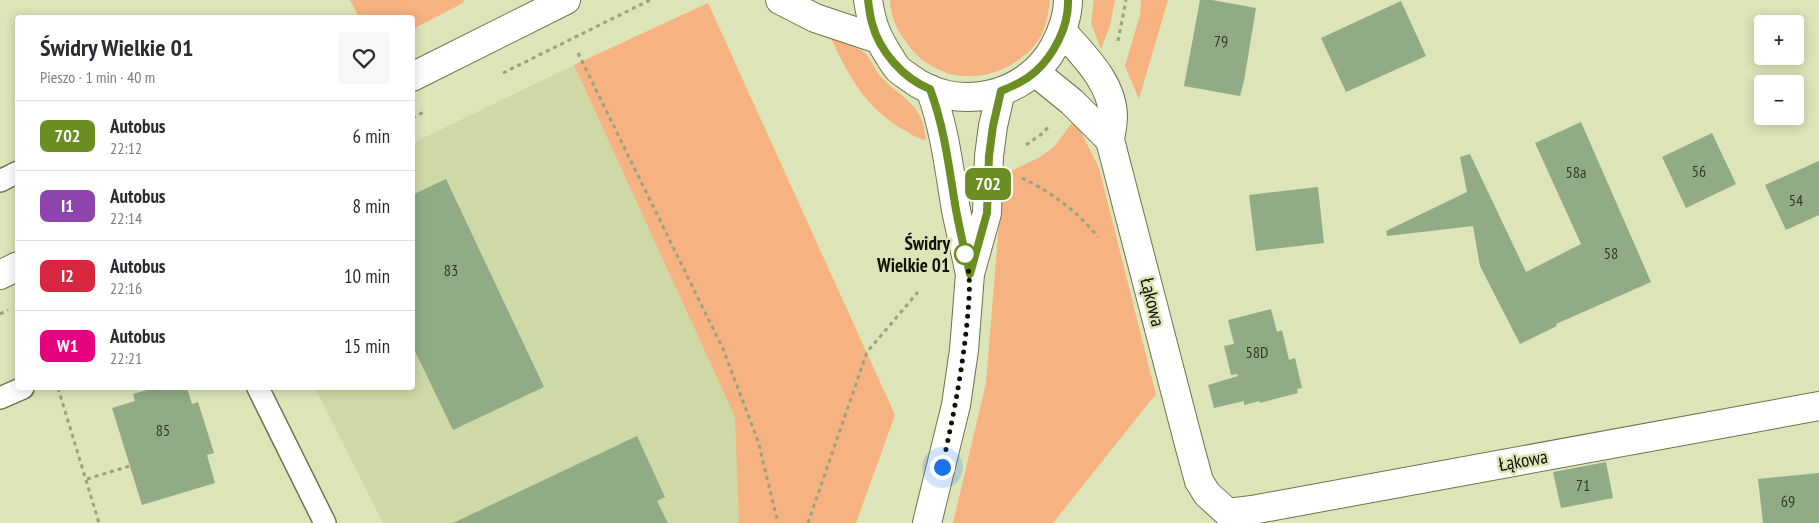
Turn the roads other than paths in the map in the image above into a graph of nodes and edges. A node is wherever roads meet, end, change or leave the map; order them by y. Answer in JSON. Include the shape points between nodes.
{"nodes":[{"id":1,"x":566,"y":0,"type":"edge"},
{"id":2,"x":780,"y":0,"type":"edge"},
{"id":3,"x":868,"y":0,"type":"edge"},
{"id":4,"x":1068,"y":0,"type":"edge"},
{"id":5,"x":1062,"y":31,"type":"junction"},
{"id":6,"x":878,"y":39,"type":"junction"},
{"id":7,"x":1035,"y":72,"type":"junction"},
{"id":8,"x":415,"y":76,"type":"edge"},
{"id":9,"x":930,"y":89,"type":"junction"},
{"id":10,"x":1001,"y":91,"type":"junction"},
{"id":11,"x":1110,"y":140,"type":"junction"},
{"id":12,"x":15,"y":174,"type":"edge"},
{"id":13,"x":0,"y":181,"type":"edge"},
{"id":14,"x":15,"y":267,"type":"edge"},
{"id":15,"x":0,"y":274,"type":"edge"},
{"id":16,"x":970,"y":274,"type":"junction"},
{"id":17,"x":18,"y":390,"type":"edge"},
{"id":18,"x":259,"y":390,"type":"edge"},
{"id":19,"x":0,"y":398,"type":"edge"},
{"id":20,"x":1819,"y":406,"type":"edge"},
{"id":21,"x":1228,"y":518,"type":"edge"},
{"id":22,"x":325,"y":523,"type":"edge"},
{"id":23,"x":927,"y":523,"type":"edge"}],
"edges":[{"from":1,"to":8,"type":"street"},
{"from":2,"to":6,"type":"street","via":[[815,18]]},
{"from":3,"to":6,"type":"street"},
{"from":4,"to":5,"type":"street"},
{"from":5,"to":7,"type":"street"},
{"from":5,"to":11,"type":"street","name":"Łąkowa","via":[[1106,86],[1114,119]]},
{"from":6,"to":9,"type":"street","via":[[898,68],[919,85]]},
{"from":7,"to":10,"type":"street","via":[[1017,85]]},
{"from":7,"to":11,"type":"street"},
{"from":9,"to":10,"type":"street","via":[[945,95],[972,98]]},
{"from":9,"to":16,"type":"street","via":[[948,155]]},
{"from":10,"to":16,"type":"street","via":[[989,156],[987,213]]},
{"from":11,"to":21,"type":"street","name":"Łąkowa","via":[[1200,481]]},
{"from":12,"to":13,"type":"lane"},
{"from":14,"to":15,"type":"street"},
{"from":16,"to":23,"type":"street","via":[[956,405]]},
{"from":17,"to":19,"type":"lane"},
{"from":18,"to":22,"type":"lane"},
{"from":20,"to":21,"type":"street","name":"Łąkowa","via":[[1262,508]]}]}
